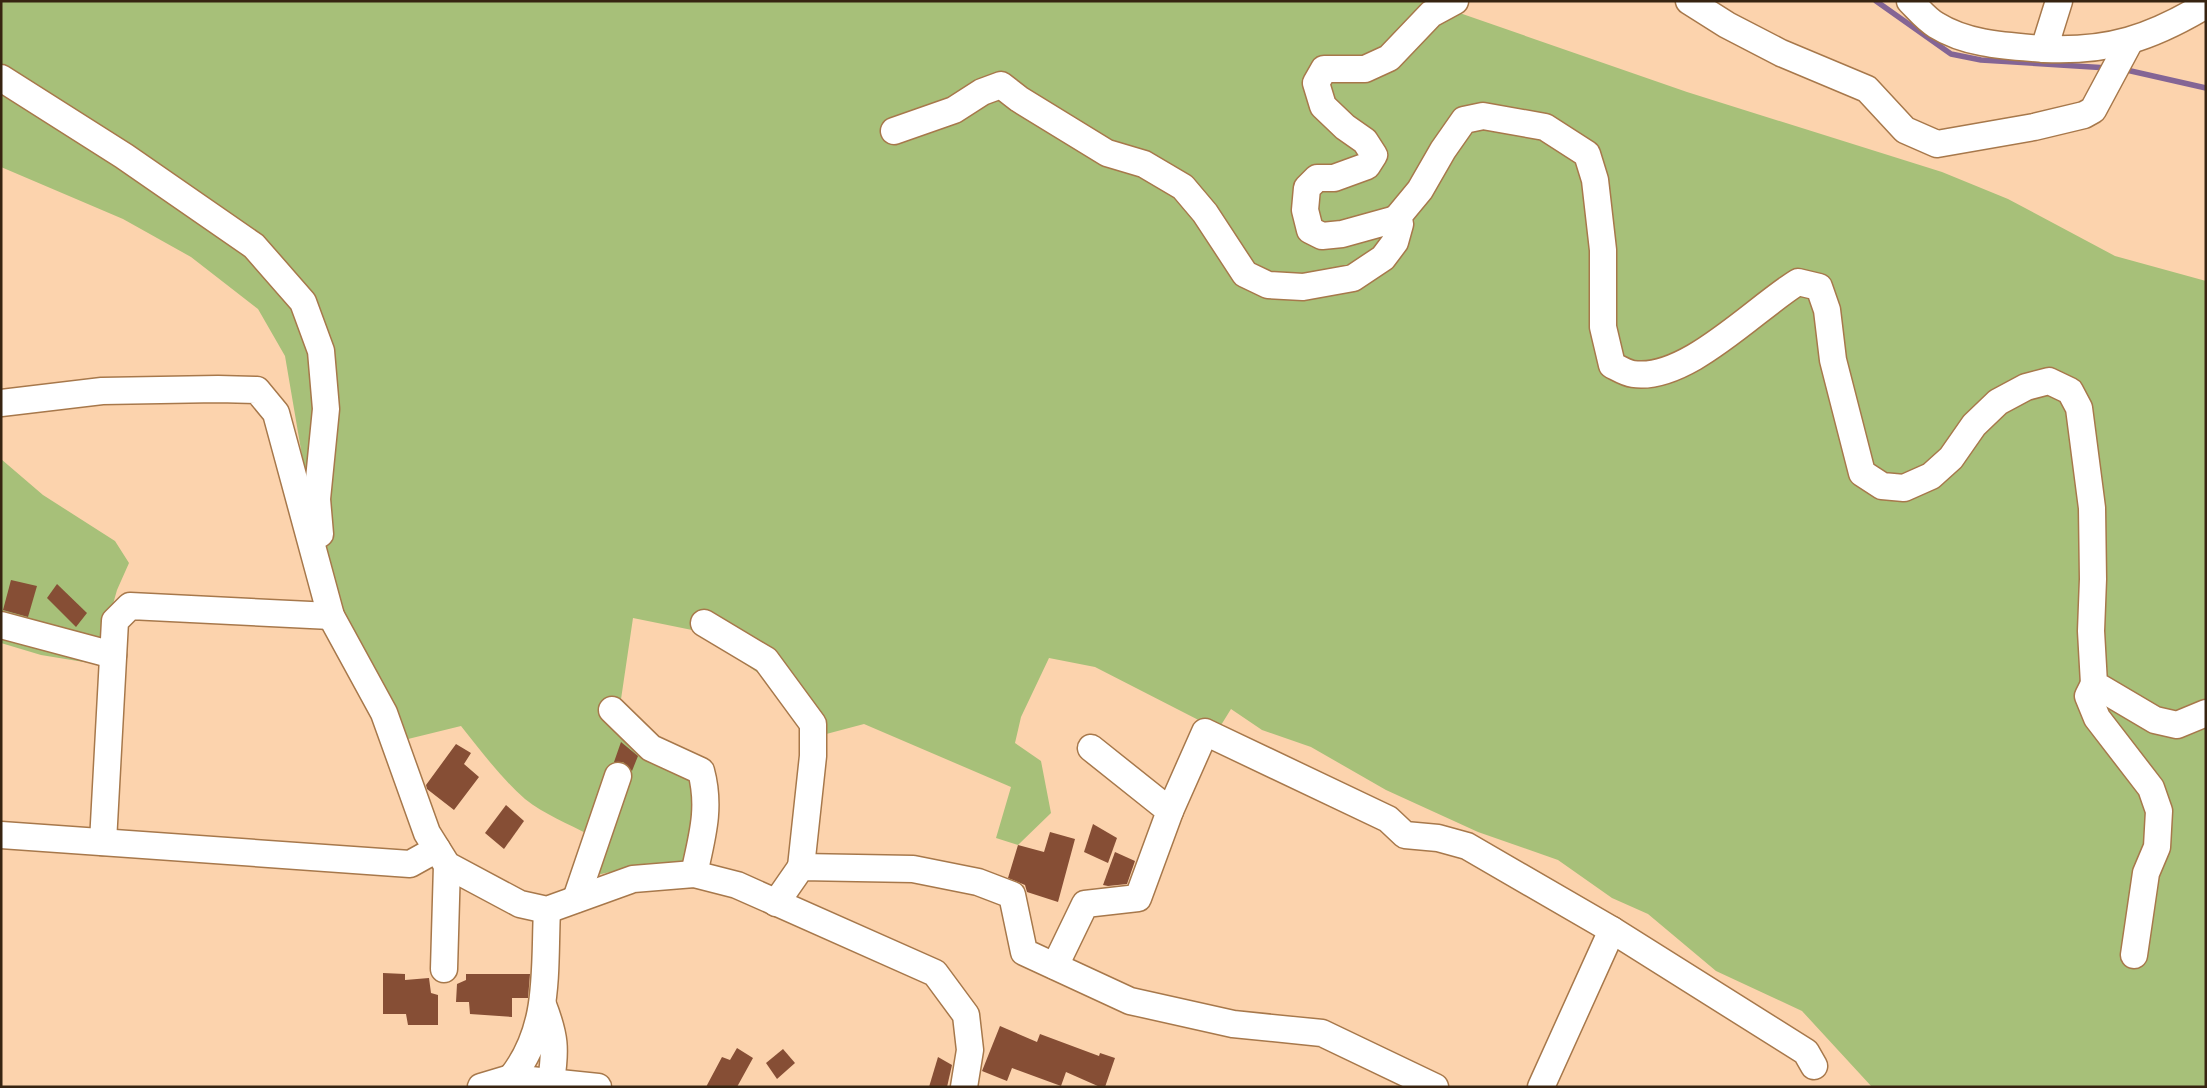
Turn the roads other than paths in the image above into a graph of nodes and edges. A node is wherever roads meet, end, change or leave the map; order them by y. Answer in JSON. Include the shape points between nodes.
{"nodes":[{"id":1,"x":1455,"y":1,"type":"edge"},
{"id":2,"x":1689,"y":1,"type":"edge"},
{"id":3,"x":1910,"y":1,"type":"edge"},
{"id":4,"x":2058,"y":1,"type":"edge"},
{"id":5,"x":2206,"y":5,"type":"edge"},
{"id":6,"x":2130,"y":41,"type":"junction"},
{"id":7,"x":2044,"y":49,"type":"junction"},
{"id":8,"x":1,"y":78,"type":"edge"},
{"id":9,"x":894,"y":131,"type":"dead end"},
{"id":10,"x":1396,"y":218,"type":"junction"},
{"id":11,"x":1,"y":403,"type":"edge"},
{"id":12,"x":324,"y":589,"type":"junction"},
{"id":13,"x":331,"y":616,"type":"junction"},
{"id":14,"x":704,"y":623,"type":"dead end"},
{"id":15,"x":1,"y":626,"type":"edge"},
{"id":16,"x":113,"y":656,"type":"junction"},
{"id":17,"x":2094,"y":684,"type":"junction"},
{"id":18,"x":612,"y":710,"type":"dead end"},
{"id":19,"x":2206,"y":713,"type":"edge"},
{"id":20,"x":1091,"y":748,"type":"dead end"},
{"id":21,"x":618,"y":776,"type":"dead end"},
{"id":22,"x":1170,"y":811,"type":"junction"},
{"id":23,"x":1,"y":835,"type":"edge"},
{"id":24,"x":103,"y":842,"type":"junction"},
{"id":25,"x":442,"y":857,"type":"junction"},
{"id":26,"x":801,"y":867,"type":"junction"},
{"id":27,"x":694,"y":874,"type":"junction"},
{"id":28,"x":576,"y":899,"type":"junction"},
{"id":29,"x":776,"y":903,"type":"junction"},
{"id":30,"x":547,"y":910,"type":"junction"},
{"id":31,"x":1612,"y":930,"type":"junction"},
{"id":32,"x":2134,"y":955,"type":"dead end"},
{"id":33,"x":1055,"y":966,"type":"junction"},
{"id":34,"x":444,"y":969,"type":"dead end"},
{"id":35,"x":543,"y":1006,"type":"junction"},
{"id":36,"x":1814,"y":1066,"type":"dead end"},
{"id":37,"x":511,"y":1078,"type":"junction"},
{"id":38,"x":551,"y":1081,"type":"junction"},
{"id":39,"x":481,"y":1087,"type":"edge"},
{"id":40,"x":598,"y":1087,"type":"edge"},
{"id":41,"x":964,"y":1087,"type":"edge"},
{"id":42,"x":1435,"y":1087,"type":"edge"},
{"id":43,"x":1541,"y":1087,"type":"edge"}],
"edges":[{"from":1,"to":10,"type":"street","via":[[1431,14],[1389,58],[1366,69],[1324,69],[1316,82],[1323,106],[1365,141],[1374,155],[1367,166],[1334,178],[1316,178],[1307,188],[1305,210],[1310,230],[1322,236],[1336,235]]},
{"from":2,"to":6,"type":"street","via":[[1781,53],[1867,89],[1905,130],[1937,144],[2084,115],[2093,110]]},
{"from":3,"to":7,"type":"street","via":[[1935,24],[1960,37]]},
{"from":4,"to":7,"type":"street"},
{"from":5,"to":6,"type":"street","via":[[2172,26]]},
{"from":6,"to":7,"type":"street","via":[[2078,51]]},
{"from":8,"to":12,"type":"street","via":[[124,156],[254,246],[303,302],[321,351],[326,409],[318,500]]},
{"from":9,"to":10,"type":"street","via":[[954,110],[982,92],[1001,85],[1107,153],[1144,164],[1183,187],[1205,213],[1245,274],[1268,285],[1303,287],[1354,278],[1382,258],[1394,242],[1400,224]]},
{"from":10,"to":17,"type":"street","via":[[1420,190],[1464,120],[1483,116],[1545,127],[1587,154],[1595,180],[1604,250],[1604,327],[1612,365],[1632,374],[1655,374],[1697,357],[1798,282],[1819,287],[1827,310],[1835,369],[1862,473],[1882,486],[1904,488],[1931,476],[1951,458],[1974,425],[1998,402],[2026,387],[2049,381],[2070,391],[2079,408],[2092,508],[2090,631]]},
{"from":11,"to":12,"type":"street","via":[[102,391],[257,390],[276,413]]},
{"from":12,"to":13,"type":"street"},
{"from":13,"to":16,"type":"street","via":[[130,606],[115,621]]},
{"from":13,"to":25,"type":"street","via":[[384,713],[427,833]]},
{"from":14,"to":26,"type":"street","via":[[766,660],[813,724],[813,756]]},
{"from":15,"to":16,"type":"street"},
{"from":16,"to":24,"type":"street"},
{"from":17,"to":19,"type":"street","via":[[2155,720],[2177,724]]},
{"from":17,"to":32,"type":"street","via":[[2088,696],[2097,718],[2151,788],[2160,811],[2157,847],[2146,873]]},
{"from":18,"to":27,"type":"street","via":[[651,748],[701,771],[707,792],[706,819]]},
{"from":20,"to":22,"type":"street"},
{"from":21,"to":28,"type":"street"},
{"from":22,"to":31,"type":"street","via":[[1205,732],[1388,819],[1405,834],[1467,846]]},
{"from":22,"to":33,"type":"street","via":[[1138,898],[1084,904]]},
{"from":23,"to":24,"type":"street"},
{"from":24,"to":25,"type":"street","via":[[410,864]]},
{"from":25,"to":30,"type":"street","via":[[520,904]]},
{"from":25,"to":34,"type":"street"},
{"from":26,"to":29,"type":"street"},
{"from":26,"to":33,"type":"street","via":[[913,870],[978,882],[1012,895],[1024,952]]},
{"from":27,"to":28,"type":"street","via":[[633,879]]},
{"from":27,"to":29,"type":"street","via":[[738,885]]},
{"from":28,"to":30,"type":"street"},
{"from":29,"to":41,"type":"street","via":[[935,973],[966,1015],[970,1050]]},
{"from":30,"to":35,"type":"street"},
{"from":31,"to":36,"type":"street","via":[[1806,1052]]},
{"from":31,"to":43,"type":"street"},
{"from":33,"to":42,"type":"street","via":[[1130,1001],[1233,1024],[1322,1033]]},
{"from":35,"to":37,"type":"street","via":[[533,1044]]},
{"from":35,"to":38,"type":"street","via":[[554,1031]]},
{"from":37,"to":38,"type":"street"},
{"from":37,"to":39,"type":"street"},
{"from":38,"to":40,"type":"street"}]}
